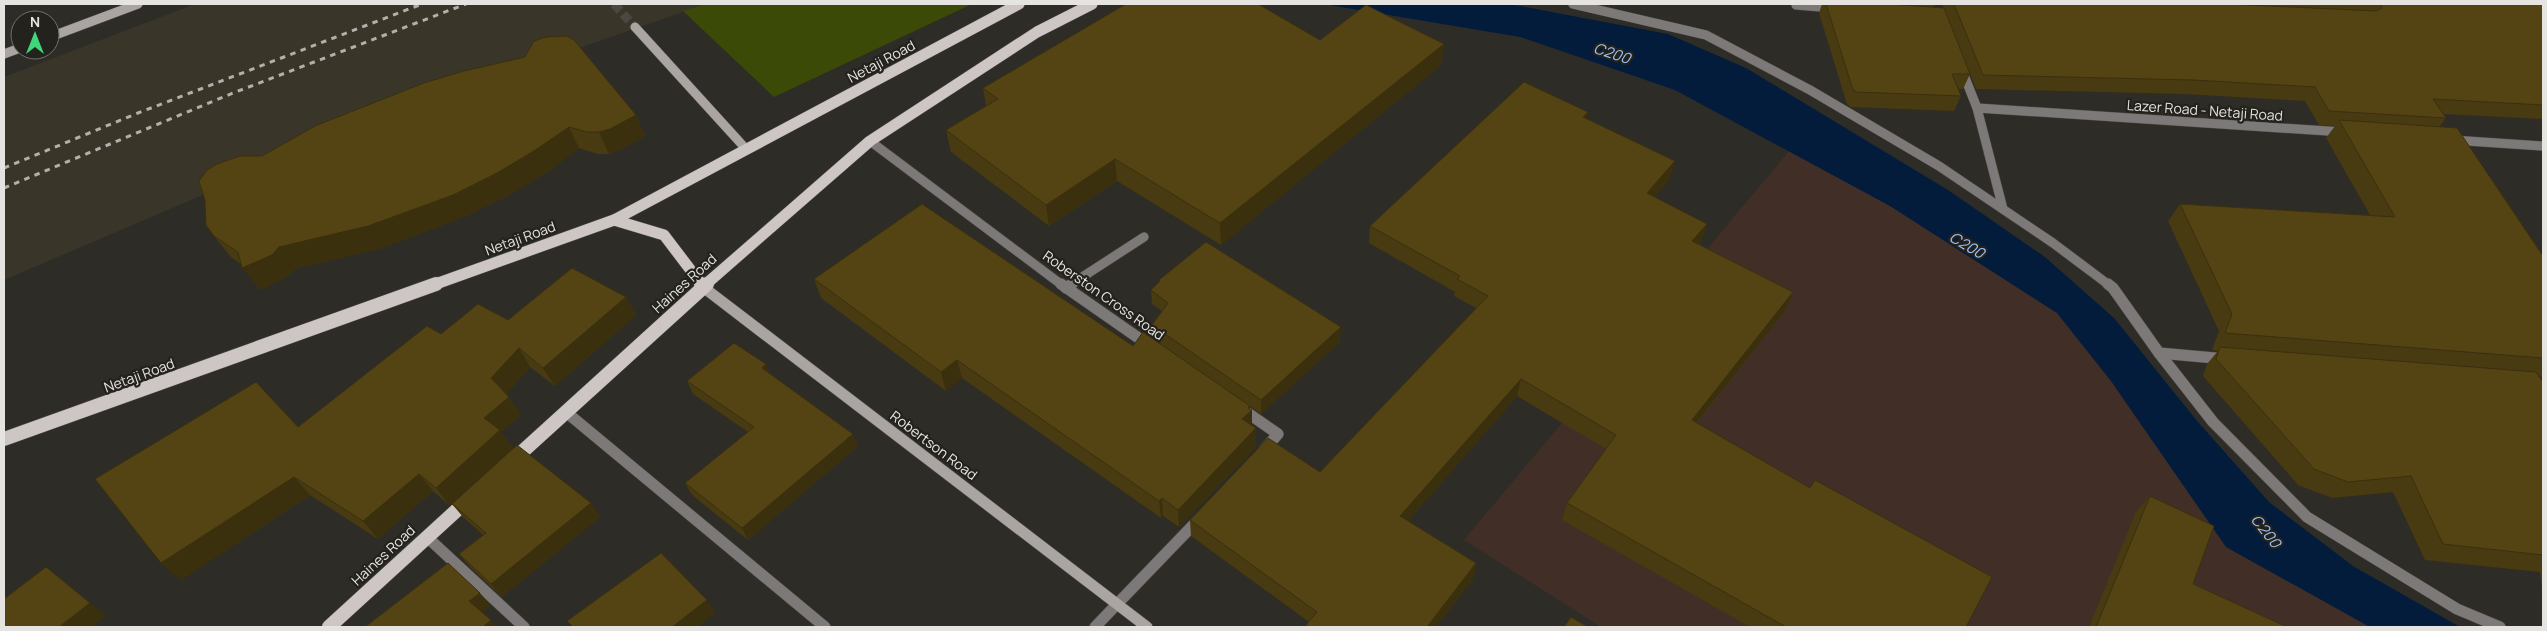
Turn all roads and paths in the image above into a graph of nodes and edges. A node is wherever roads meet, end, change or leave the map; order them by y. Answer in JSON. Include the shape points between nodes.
{"nodes":[{"id":1,"x":138,"y":4,"type":"edge"},
{"id":2,"x":1019,"y":4,"type":"edge"},
{"id":3,"x":1092,"y":4,"type":"edge"},
{"id":4,"x":1573,"y":4,"type":"edge"},
{"id":5,"x":1796,"y":5,"type":"dead end"},
{"id":6,"x":1845,"y":9,"type":"edge"},
{"id":7,"x":635,"y":27,"type":"tunnel mouth"},
{"id":8,"x":60,"y":33,"type":"edge"},
{"id":9,"x":1959,"y":63,"type":"edge"},
{"id":10,"x":1977,"y":108,"type":"junction"},
{"id":11,"x":2354,"y":133,"type":"edge"},
{"id":12,"x":2444,"y":139,"type":"edge"},
{"id":13,"x":870,"y":141,"type":"junction"},
{"id":14,"x":2543,"y":146,"type":"edge"},
{"id":15,"x":746,"y":149,"type":"junction"},
{"id":16,"x":2002,"y":209,"type":"junction"},
{"id":17,"x":614,"y":220,"type":"junction"},
{"id":18,"x":1144,"y":237,"type":"dead end"},
{"id":19,"x":703,"y":287,"type":"junction"},
{"id":20,"x":1066,"y":288,"type":"junction"},
{"id":21,"x":1156,"y":350,"type":"edge"},
{"id":22,"x":2159,"y":353,"type":"junction"},
{"id":23,"x":2237,"y":360,"type":"edge"},
{"id":24,"x":1229,"y":400,"type":"edge"},
{"id":25,"x":566,"y":412,"type":"junction"},
{"id":26,"x":4,"y":439,"type":"edge"},
{"id":27,"x":1254,"y":462,"type":"edge"},
{"id":28,"x":500,"y":471,"type":"edge"},
{"id":29,"x":478,"y":491,"type":"edge"},
{"id":30,"x":1207,"y":511,"type":"edge"},
{"id":31,"x":427,"y":537,"type":"junction"},
{"id":32,"x":1117,"y":605,"type":"junction"},
{"id":33,"x":329,"y":627,"type":"edge"},
{"id":34,"x":524,"y":627,"type":"edge"},
{"id":35,"x":825,"y":627,"type":"edge"},
{"id":36,"x":1095,"y":627,"type":"edge"},
{"id":37,"x":1147,"y":627,"type":"edge"},
{"id":38,"x":2500,"y":627,"type":"edge"}],
"edges":[{"from":1,"to":8,"type":"street"},
{"from":2,"to":15,"type":"main road","name":"Netaji Road"},
{"from":3,"to":13,"type":"main road","name":"Haines Road","via":[[1037,32]]},
{"from":4,"to":16,"type":"street","via":[[1706,35],[1810,90],[1939,166]]},
{"from":5,"to":6,"type":"street"},
{"from":7,"to":15,"type":"street"},
{"from":9,"to":10,"type":"street"},
{"from":10,"to":11,"type":"street","name":"Lazer Road - Netaji Road"},
{"from":10,"to":16,"type":"street"},
{"from":12,"to":14,"type":"street"},
{"from":13,"to":19,"type":"main road","name":"Haines Road"},
{"from":13,"to":20,"type":"street","name":"Roberston Cross Road"},
{"from":15,"to":17,"type":"main road","name":"Netaji Road"},
{"from":16,"to":22,"type":"street","via":[[2113,288]]},
{"from":17,"to":19,"type":"main road","via":[[664,235]]},
{"from":17,"to":26,"type":"main road","name":"Netaji Road"},
{"from":18,"to":20,"type":"street"},
{"from":19,"to":25,"type":"main road","name":"Haines Road"},
{"from":19,"to":32,"type":"street","name":"Robertson Road"},
{"from":20,"to":21,"type":"street","name":"Roberston Cross Road"},
{"from":22,"to":23,"type":"street"},
{"from":22,"to":38,"type":"street","via":[[2213,422],[2307,517],[2457,609]]},
{"from":24,"to":27,"type":"street","via":[[1278,434]]},
{"from":25,"to":28,"type":"main road","name":"Haines Road"},
{"from":25,"to":35,"type":"street"},
{"from":29,"to":31,"type":"main road","name":"Haines Road"},
{"from":30,"to":32,"type":"street"},
{"from":31,"to":33,"type":"main road","name":"Haines Road"},
{"from":31,"to":34,"type":"street"},
{"from":32,"to":36,"type":"street"},
{"from":32,"to":37,"type":"street","name":"Robertson Road"}]}
